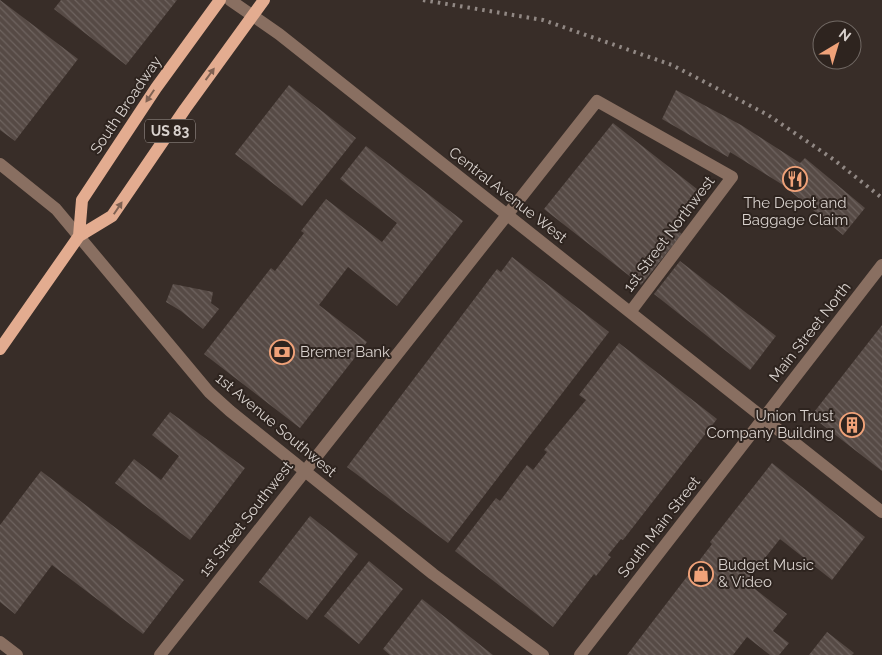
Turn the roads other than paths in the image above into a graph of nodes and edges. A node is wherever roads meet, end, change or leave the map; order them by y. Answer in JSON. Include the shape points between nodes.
{"nodes":[{"id":1,"x":220,"y":0,"type":"edge"},
{"id":2,"x":230,"y":0,"type":"edge"},
{"id":3,"x":259,"y":7,"type":"edge"},
{"id":4,"x":0,"y":164,"type":"edge"},
{"id":5,"x":506,"y":214,"type":"junction"},
{"id":6,"x":79,"y":236,"type":"junction"},
{"id":7,"x":882,"y":265,"type":"edge"},
{"id":8,"x":630,"y":311,"type":"junction"},
{"id":9,"x":0,"y":349,"type":"edge"},
{"id":10,"x":763,"y":420,"type":"junction"},
{"id":11,"x":305,"y":471,"type":"junction"},
{"id":12,"x":882,"y":512,"type":"edge"},
{"id":13,"x":0,"y":642,"type":"edge"},
{"id":14,"x":17,"y":655,"type":"edge"},
{"id":15,"x":160,"y":655,"type":"edge"},
{"id":16,"x":543,"y":655,"type":"edge"},
{"id":17,"x":580,"y":655,"type":"edge"}],
"edges":[{"from":1,"to":6,"type":"main road","name":"South Broadway","number":"US 83","one_way":true,"via":[[156,88],[82,200]]},
{"from":2,"to":3,"type":"street","name":"Central Avenue West"},
{"from":3,"to":5,"type":"street","name":"Central Avenue West"},
{"from":6,"to":3,"type":"main road","number":"US 83","one_way":true,"via":[[112,216]]},
{"from":4,"to":6,"type":"street","name":"1st Avenue Southwest","via":[[56,209]]},
{"from":5,"to":8,"type":"street","name":"Central Avenue West"},
{"from":5,"to":8,"type":"street","name":"1st Street Northwest","via":[[597,101],[732,177]]},
{"from":5,"to":11,"type":"street","name":"1st Street Southwest"},
{"from":6,"to":9,"type":"main road","number":"US 83"},
{"from":6,"to":11,"type":"street","name":"1st Avenue Southwest","via":[[209,392]]},
{"from":7,"to":10,"type":"street","name":"Main Street North"},
{"from":8,"to":10,"type":"street","name":"Central Avenue West"},
{"from":10,"to":12,"type":"street","name":"Central Avenue West"},
{"from":10,"to":17,"type":"street","name":"South Main Street"},
{"from":11,"to":15,"type":"street","name":"1st Street Southwest"},
{"from":11,"to":16,"type":"street","name":"1st Avenue Southwest","via":[[434,574]]},
{"from":13,"to":14,"type":"street"}]}
